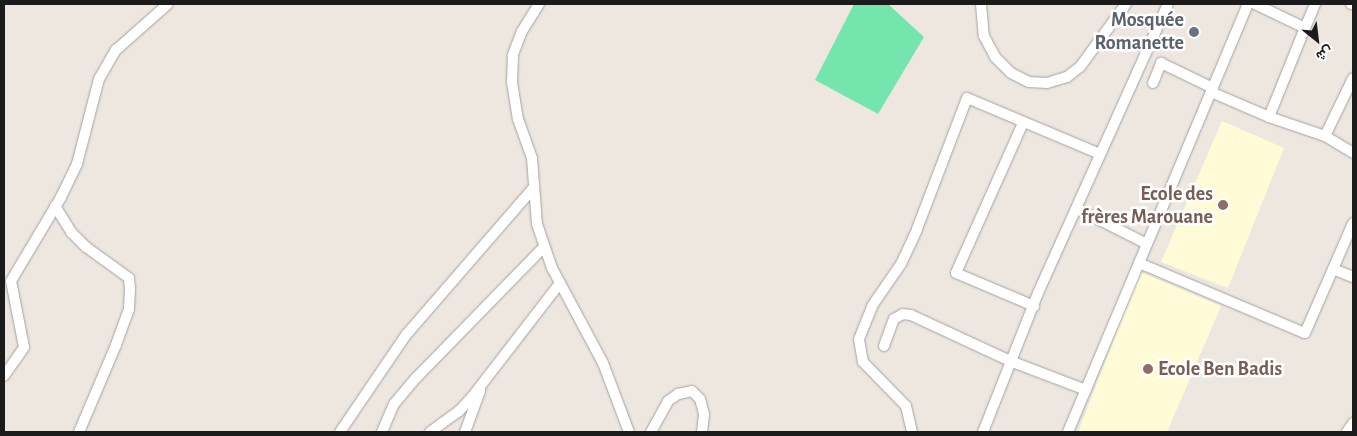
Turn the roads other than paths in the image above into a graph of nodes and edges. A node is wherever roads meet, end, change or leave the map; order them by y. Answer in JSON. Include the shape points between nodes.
{"nodes":[{"id":1,"x":168,"y":4,"type":"edge"},
{"id":2,"x":538,"y":4,"type":"edge"},
{"id":3,"x":981,"y":4,"type":"edge"},
{"id":4,"x":1126,"y":4,"type":"edge"},
{"id":5,"x":1168,"y":4,"type":"edge"},
{"id":6,"x":1248,"y":4,"type":"edge"},
{"id":7,"x":1255,"y":4,"type":"edge"},
{"id":8,"x":1316,"y":4,"type":"edge"},
{"id":9,"x":1305,"y":28,"type":"junction"},
{"id":10,"x":1353,"y":78,"type":"edge"},
{"id":11,"x":1153,"y":83,"type":"dead end"},
{"id":12,"x":1212,"y":90,"type":"junction"},
{"id":13,"x":1268,"y":117,"type":"junction"},
{"id":14,"x":1022,"y":122,"type":"junction"},
{"id":15,"x":1325,"y":136,"type":"junction"},
{"id":16,"x":1098,"y":153,"type":"junction"},
{"id":17,"x":1353,"y":153,"type":"edge"},
{"id":18,"x":534,"y":187,"type":"junction"},
{"id":19,"x":55,"y":206,"type":"junction"},
{"id":20,"x":1078,"y":209,"type":"junction"},
{"id":21,"x":1353,"y":223,"type":"edge"},
{"id":22,"x":1147,"y":244,"type":"junction"},
{"id":23,"x":544,"y":247,"type":"junction"},
{"id":24,"x":1139,"y":263,"type":"junction"},
{"id":25,"x":1333,"y":269,"type":"junction"},
{"id":26,"x":1353,"y":277,"type":"edge"},
{"id":27,"x":560,"y":283,"type":"junction"},
{"id":28,"x":1034,"y":306,"type":"junction"},
{"id":29,"x":884,"y":346,"type":"dead end"},
{"id":30,"x":1010,"y":361,"type":"junction"},
{"id":31,"x":4,"y":376,"type":"edge"},
{"id":32,"x":483,"y":383,"type":"junction"},
{"id":33,"x":1086,"y":390,"type":"junction"},
{"id":34,"x":1353,"y":423,"type":"edge"},
{"id":35,"x":79,"y":432,"type":"edge"},
{"id":36,"x":340,"y":432,"type":"edge"},
{"id":37,"x":382,"y":432,"type":"edge"},
{"id":38,"x":430,"y":432,"type":"edge"},
{"id":39,"x":465,"y":432,"type":"edge"},
{"id":40,"x":629,"y":432,"type":"edge"},
{"id":41,"x":651,"y":432,"type":"edge"},
{"id":42,"x":702,"y":432,"type":"edge"},
{"id":43,"x":912,"y":432,"type":"edge"},
{"id":44,"x":983,"y":432,"type":"edge"},
{"id":45,"x":1068,"y":432,"type":"edge"},
{"id":46,"x":1347,"y":432,"type":"edge"}],
"edges":[{"from":1,"to":19,"type":"street","via":[[116,50],[102,73],[77,164]]},
{"from":2,"to":18,"type":"street","via":[[513,55],[512,82],[518,119],[532,158]]},
{"from":3,"to":4,"type":"street","via":[[979,12],[984,36],[995,57],[1011,73],[1029,82],[1047,83],[1067,77],[1080,68]]},
{"from":5,"to":16,"type":"street"},
{"from":6,"to":12,"type":"street"},
{"from":7,"to":9,"type":"street"},
{"from":8,"to":9,"type":"street"},
{"from":9,"to":13,"type":"street"},
{"from":10,"to":15,"type":"street"},
{"from":11,"to":12,"type":"street","via":[[1161,63]]},
{"from":12,"to":13,"type":"street"},
{"from":12,"to":22,"type":"street"},
{"from":13,"to":15,"type":"street"},
{"from":14,"to":16,"type":"street"},
{"from":14,"to":28,"type":"street","via":[[956,273]]},
{"from":14,"to":43,"type":"street","via":[[967,98],[906,255],[862,325],[859,338],[863,362],[906,406]]},
{"from":15,"to":17,"type":"street"},
{"from":16,"to":20,"type":"street"},
{"from":18,"to":23,"type":"street"},
{"from":18,"to":36,"type":"street","via":[[406,335]]},
{"from":19,"to":31,"type":"street","via":[[11,282],[24,347]]},
{"from":19,"to":35,"type":"street","via":[[71,232],[86,247],[129,278],[129,309]]},
{"from":20,"to":22,"type":"street"},
{"from":20,"to":28,"type":"street"},
{"from":21,"to":25,"type":"street"},
{"from":22,"to":24,"type":"street"},
{"from":23,"to":27,"type":"street"},
{"from":23,"to":37,"type":"street","via":[[417,377],[394,404]]},
{"from":24,"to":25,"type":"street","via":[[1305,333]]},
{"from":24,"to":33,"type":"street"},
{"from":25,"to":26,"type":"street"},
{"from":27,"to":32,"type":"street"},
{"from":27,"to":40,"type":"street","via":[[603,363]]},
{"from":28,"to":30,"type":"street"},
{"from":29,"to":30,"type":"street","via":[[894,319],[903,314]]},
{"from":30,"to":33,"type":"street"},
{"from":30,"to":44,"type":"street"},
{"from":32,"to":38,"type":"street","via":[[460,411]]},
{"from":32,"to":39,"type":"street"},
{"from":33,"to":45,"type":"street"},
{"from":34,"to":46,"type":"street"},
{"from":41,"to":42,"type":"street","via":[[668,401],[678,394],[692,391],[700,399],[704,414]]}]}
